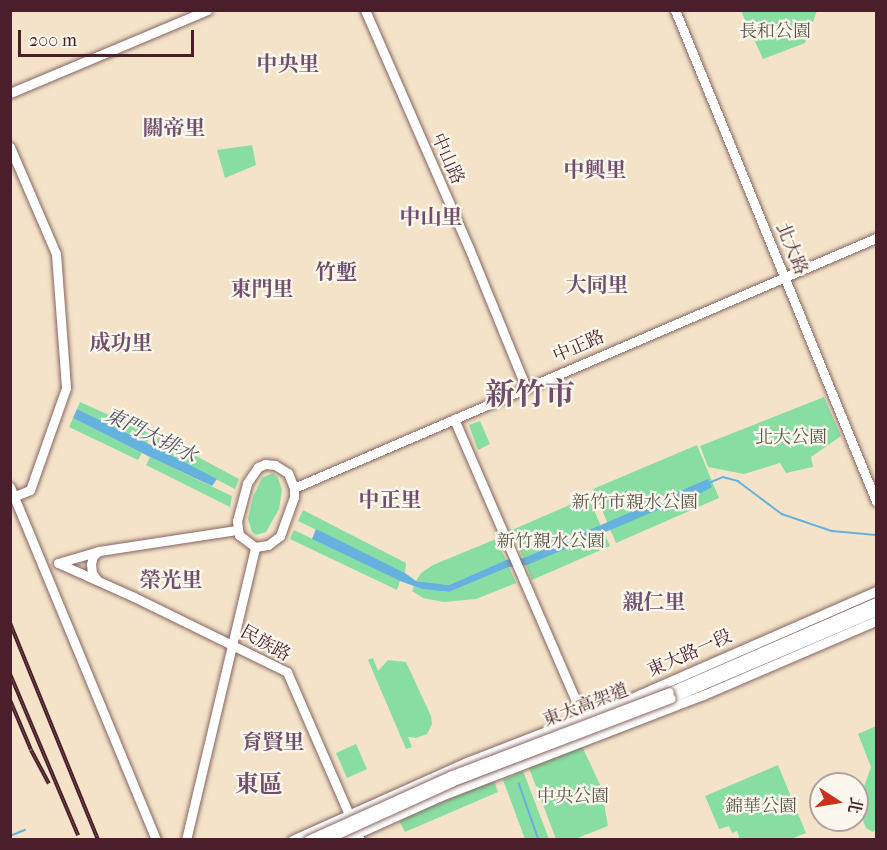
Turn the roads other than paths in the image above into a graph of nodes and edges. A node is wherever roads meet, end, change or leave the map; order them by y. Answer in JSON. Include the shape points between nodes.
{"nodes":[{"id":1,"x":207,"y":10,"type":"edge"},
{"id":2,"x":365,"y":10,"type":"edge"},
{"id":3,"x":675,"y":10,"type":"edge"},
{"id":4,"x":10,"y":93,"type":"edge"},
{"id":5,"x":10,"y":147,"type":"edge"},
{"id":6,"x":876,"y":238,"type":"edge"},
{"id":7,"x":785,"y":277,"type":"junction"},
{"id":8,"x":526,"y":388,"type":"junction"},
{"id":9,"x":454,"y":419,"type":"junction"},
{"id":10,"x":10,"y":487,"type":"edge"},
{"id":11,"x":294,"y":488,"type":"junction"},
{"id":12,"x":15,"y":496,"type":"junction"},
{"id":13,"x":876,"y":501,"type":"edge"},
{"id":14,"x":236,"y":530,"type":"junction"},
{"id":15,"x":255,"y":548,"type":"junction"},
{"id":16,"x":99,"y":551,"type":"junction"},
{"id":17,"x":58,"y":563,"type":"junction"},
{"id":18,"x":44,"y":567,"type":"junction"},
{"id":19,"x":98,"y":580,"type":"junction"},
{"id":20,"x":876,"y":591,"type":"edge"},
{"id":21,"x":876,"y":602,"type":"edge"},
{"id":22,"x":876,"y":611,"type":"edge"},
{"id":23,"x":876,"y":621,"type":"edge"},
{"id":24,"x":232,"y":644,"type":"junction"},
{"id":25,"x":670,"y":695,"type":"junction"},
{"id":26,"x":583,"y":717,"type":"junction"},
{"id":27,"x":592,"y":738,"type":"junction"},
{"id":28,"x":349,"y":815,"type":"junction"},
{"id":29,"x":359,"y":836,"type":"edge"},
{"id":30,"x":156,"y":840,"type":"edge"},
{"id":31,"x":186,"y":840,"type":"edge"},
{"id":32,"x":292,"y":840,"type":"edge"},
{"id":33,"x":308,"y":840,"type":"edge"},
{"id":34,"x":324,"y":840,"type":"edge"},
{"id":35,"x":342,"y":840,"type":"edge"}],
"edges":[{"from":1,"to":4,"type":"street"},
{"from":2,"to":8,"type":"street","name":"中山路"},
{"from":3,"to":7,"type":"street","name":"北大路"},
{"from":5,"to":12,"type":"street","via":[[56,254],[66,388],[30,489]]},
{"from":6,"to":7,"type":"street","name":"中正路"},
{"from":7,"to":8,"type":"street","name":"中正路"},
{"from":7,"to":13,"type":"street","name":"北大路"},
{"from":8,"to":9,"type":"street","name":"中正路"},
{"from":9,"to":11,"type":"street","name":"中正路"},
{"from":9,"to":26,"type":"street"},
{"from":10,"to":12,"type":"street"},
{"from":11,"to":14,"type":"street","via":[[284,469],[270,464],[258,467],[242,497]]},
{"from":11,"to":15,"type":"street","via":[[290,513],[280,536]]},
{"from":12,"to":18,"type":"street"},
{"from":14,"to":15,"type":"street"},
{"from":14,"to":16,"type":"street"},
{"from":15,"to":24,"type":"street"},
{"from":16,"to":17,"type":"street"},
{"from":16,"to":19,"type":"street","via":[[91,564]]},
{"from":17,"to":18,"type":"street"},
{"from":17,"to":19,"type":"street","name":"民族路"},
{"from":18,"to":30,"type":"street"},
{"from":19,"to":24,"type":"street","name":"民族路"},
{"from":20,"to":26,"type":"street","name":"東大路一段"},
{"from":21,"to":25,"type":"street","name":"東大高架道"},
{"from":22,"to":25,"type":"street","name":"東大高架道"},
{"from":23,"to":27,"type":"street"},
{"from":24,"to":28,"type":"street","name":"民族路","via":[[287,672]]},
{"from":24,"to":31,"type":"street"},
{"from":25,"to":33,"type":"street","name":"東大高架道","bridge":true,"via":[[452,775]]},
{"from":25,"to":34,"type":"street","name":"東大高架道","bridge":true,"via":[[452,782]]},
{"from":26,"to":27,"type":"street"},
{"from":26,"to":28,"type":"street","name":"東大路一段","via":[[469,761]]},
{"from":27,"to":29,"type":"street","via":[[441,796]]},
{"from":28,"to":29,"type":"street","name":"民族路"},
{"from":28,"to":32,"type":"street","name":"東大路一段"},
{"from":29,"to":35,"type":"street"}]}
